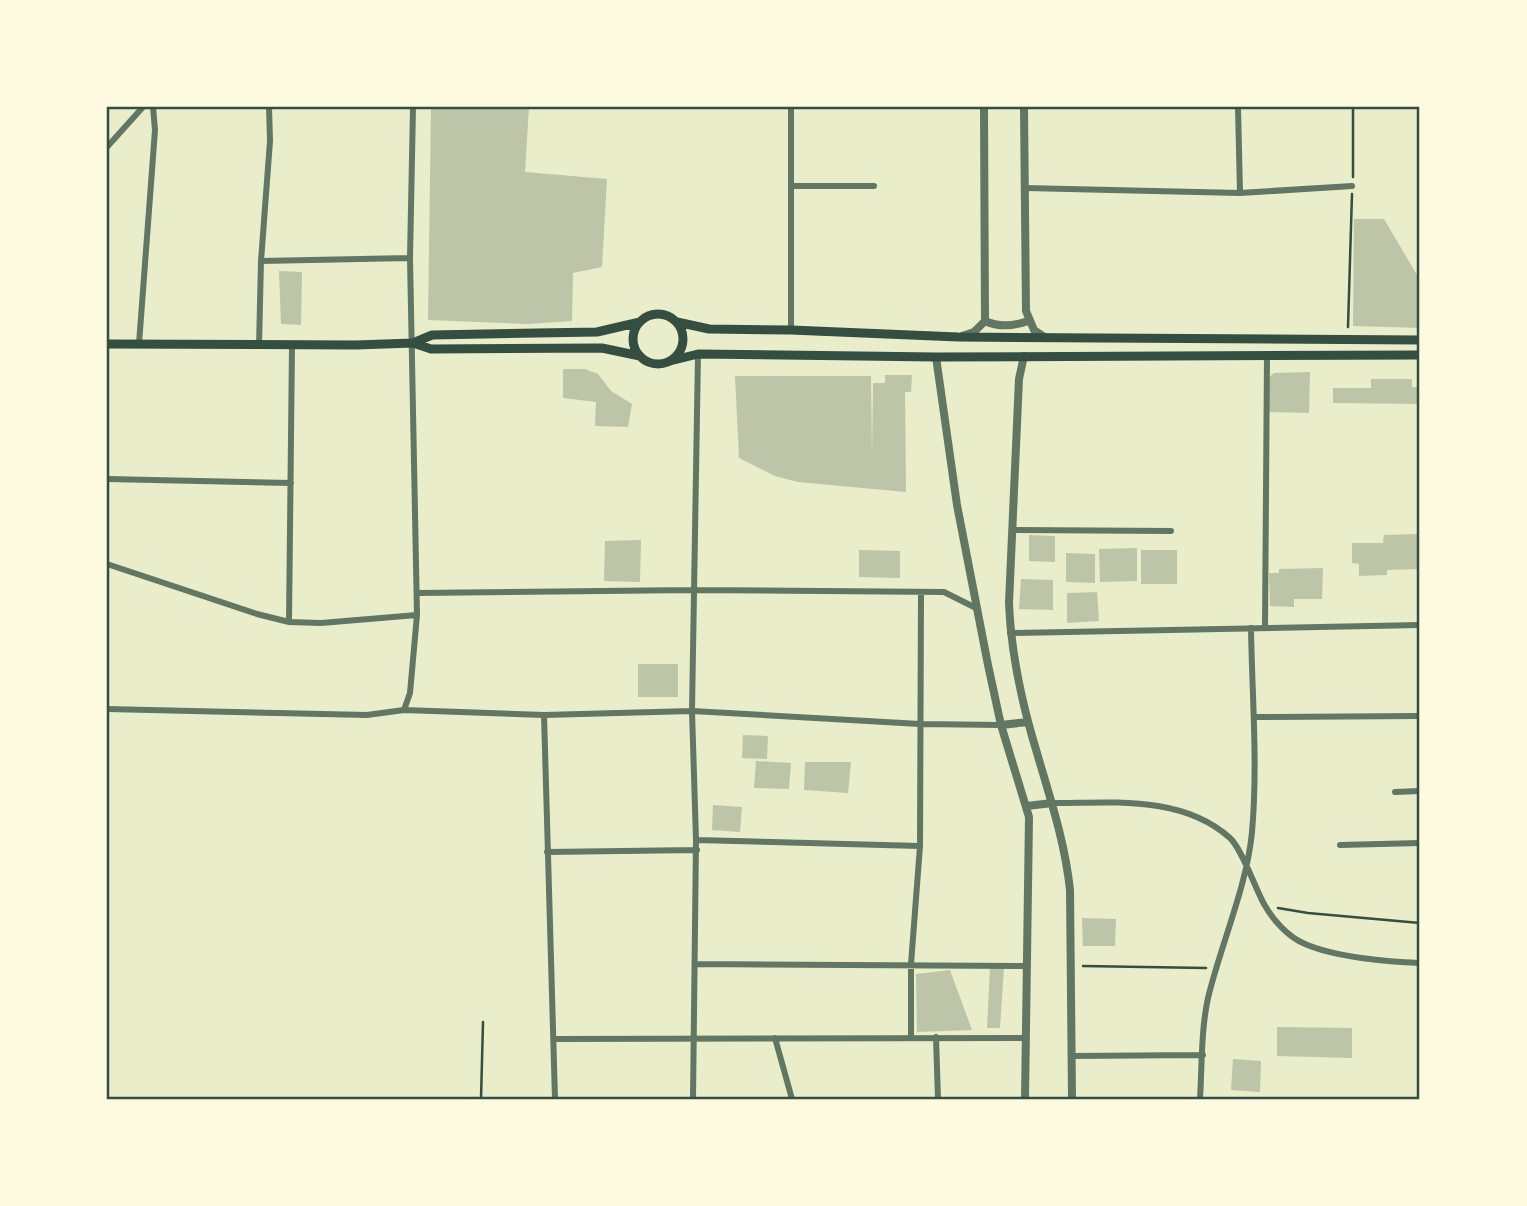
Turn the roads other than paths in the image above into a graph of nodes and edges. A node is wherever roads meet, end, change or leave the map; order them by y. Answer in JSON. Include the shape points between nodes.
{"nodes":[{"id":1,"x":143,"y":107,"type":"edge"},
{"id":2,"x":153,"y":107,"type":"edge"},
{"id":3,"x":269,"y":107,"type":"edge"},
{"id":4,"x":413,"y":107,"type":"edge"},
{"id":5,"x":791,"y":107,"type":"edge"},
{"id":6,"x":984,"y":107,"type":"edge"},
{"id":7,"x":1024,"y":107,"type":"edge"},
{"id":8,"x":1238,"y":107,"type":"edge"},
{"id":9,"x":107,"y":147,"type":"edge"},
{"id":10,"x":791,"y":186,"type":"junction"},
{"id":11,"x":1352,"y":186,"type":"road end"},
{"id":12,"x":874,"y":187,"type":"dead end"},
{"id":13,"x":1025,"y":188,"type":"junction"},
{"id":14,"x":1240,"y":193,"type":"junction"},
{"id":15,"x":410,"y":258,"type":"junction"},
{"id":16,"x":261,"y":261,"type":"junction"},
{"id":17,"x":985,"y":321,"type":"junction"},
{"id":18,"x":1028,"y":321,"type":"junction"},
{"id":19,"x":640,"y":322,"type":"junction"},
{"id":20,"x":677,"y":322,"type":"junction"},
{"id":21,"x":791,"y":330,"type":"junction"},
{"id":22,"x":958,"y":337,"type":"junction"},
{"id":23,"x":1048,"y":339,"type":"junction"},
{"id":24,"x":1420,"y":340,"type":"edge"},
{"id":25,"x":413,"y":343,"type":"junction"},
{"id":26,"x":107,"y":344,"type":"edge"},
{"id":27,"x":139,"y":344,"type":"junction"},
{"id":28,"x":292,"y":345,"type":"junction"},
{"id":29,"x":258,"y":346,"type":"junction"},
{"id":30,"x":698,"y":354,"type":"junction"},
{"id":31,"x":1267,"y":355,"type":"junction"},
{"id":32,"x":1420,"y":355,"type":"edge"},
{"id":33,"x":640,"y":356,"type":"junction"},
{"id":34,"x":1024,"y":356,"type":"junction"},
{"id":35,"x":936,"y":357,"type":"junction"},
{"id":36,"x":670,"y":361,"type":"junction"},
{"id":37,"x":107,"y":479,"type":"edge"},
{"id":38,"x":291,"y":483,"type":"junction"},
{"id":39,"x":1014,"y":530,"type":"junction"},
{"id":40,"x":1171,"y":531,"type":"dead end"},
{"id":41,"x":107,"y":564,"type":"edge"},
{"id":42,"x":694,"y":590,"type":"junction"},
{"id":43,"x":921,"y":592,"type":"junction"},
{"id":44,"x":417,"y":593,"type":"junction"},
{"id":45,"x":978,"y":609,"type":"junction"},
{"id":46,"x":417,"y":615,"type":"junction"},
{"id":47,"x":289,"y":622,"type":"junction"},
{"id":48,"x":1420,"y":625,"type":"edge"},
{"id":49,"x":1251,"y":628,"type":"junction"},
{"id":50,"x":1265,"y":628,"type":"junction"},
{"id":51,"x":1010,"y":632,"type":"junction"},
{"id":52,"x":107,"y":709,"type":"edge"},
{"id":53,"x":404,"y":710,"type":"junction"},
{"id":54,"x":692,"y":711,"type":"junction"},
{"id":55,"x":544,"y":715,"type":"junction"},
{"id":56,"x":1420,"y":716,"type":"edge"},
{"id":57,"x":1255,"y":718,"type":"junction"},
{"id":58,"x":1028,"y":722,"type":"junction"},
{"id":59,"x":920,"y":724,"type":"junction"},
{"id":60,"x":1001,"y":725,"type":"junction"},
{"id":61,"x":1420,"y":791,"type":"edge"},
{"id":62,"x":1395,"y":792,"type":"dead end"},
{"id":63,"x":1052,"y":803,"type":"junction"},
{"id":64,"x":1027,"y":806,"type":"junction"},
{"id":65,"x":696,"y":841,"type":"junction"},
{"id":66,"x":1420,"y":843,"type":"edge"},
{"id":67,"x":1340,"y":845,"type":"dead end"},
{"id":68,"x":920,"y":846,"type":"junction"},
{"id":69,"x":696,"y":850,"type":"junction"},
{"id":70,"x":547,"y":852,"type":"junction"},
{"id":71,"x":1246,"y":867,"type":"junction"},
{"id":72,"x":1420,"y":963,"type":"edge"},
{"id":73,"x":695,"y":964,"type":"junction"},
{"id":74,"x":911,"y":964,"type":"junction"},
{"id":75,"x":1027,"y":966,"type":"junction"},
{"id":76,"x":911,"y":1036,"type":"junction"},
{"id":77,"x":936,"y":1037,"type":"junction"},
{"id":78,"x":775,"y":1038,"type":"junction"},
{"id":79,"x":1026,"y":1038,"type":"junction"},
{"id":80,"x":554,"y":1039,"type":"junction"},
{"id":81,"x":693,"y":1039,"type":"junction"},
{"id":82,"x":1203,"y":1055,"type":"junction"},
{"id":83,"x":1071,"y":1056,"type":"junction"},
{"id":84,"x":555,"y":1099,"type":"edge"},
{"id":85,"x":693,"y":1099,"type":"edge"},
{"id":86,"x":792,"y":1099,"type":"edge"},
{"id":87,"x":938,"y":1099,"type":"edge"},
{"id":88,"x":1025,"y":1099,"type":"edge"},
{"id":89,"x":1072,"y":1099,"type":"edge"},
{"id":90,"x":1200,"y":1099,"type":"edge"}],
"edges":[{"from":1,"to":9,"type":"street"},
{"from":2,"to":27,"type":"street"},
{"from":3,"to":16,"type":"street"},
{"from":4,"to":15,"type":"street"},
{"from":5,"to":10,"type":"street"},
{"from":6,"to":17,"type":"street"},
{"from":7,"to":13,"type":"street"},
{"from":8,"to":14,"type":"street"},
{"from":10,"to":12,"type":"street"},
{"from":10,"to":21,"type":"street"},
{"from":11,"to":14,"type":"street"},
{"from":13,"to":14,"type":"street"},
{"from":13,"to":18,"type":"street"},
{"from":15,"to":16,"type":"street"},
{"from":15,"to":25,"type":"street"},
{"from":16,"to":29,"type":"street"},
{"from":17,"to":18,"type":"street","via":[[1017,325]]},
{"from":17,"to":22,"type":"street","via":[[974,332]]},
{"from":18,"to":23,"type":"street"},
{"from":19,"to":20,"type":"main road","via":[[660,314]]},
{"from":19,"to":25,"type":"main road","via":[[597,332],[432,335]]},
{"from":19,"to":33,"type":"main road","via":[[634,335]]},
{"from":20,"to":21,"type":"main road","via":[[709,329]]},
{"from":20,"to":36,"type":"main road","via":[[683,343]]},
{"from":21,"to":22,"type":"main road"},
{"from":22,"to":23,"type":"main road"},
{"from":23,"to":24,"type":"main road"},
{"from":25,"to":28,"type":"main road"},
{"from":25,"to":33,"type":"main road","via":[[431,349],[602,348]]},
{"from":25,"to":44,"type":"street"},
{"from":26,"to":27,"type":"main road"},
{"from":27,"to":29,"type":"main road"},
{"from":28,"to":29,"type":"main road"},
{"from":28,"to":38,"type":"street"},
{"from":30,"to":35,"type":"main road"},
{"from":30,"to":36,"type":"main road"},
{"from":30,"to":42,"type":"street"},
{"from":31,"to":32,"type":"main road"},
{"from":31,"to":34,"type":"main road"},
{"from":31,"to":50,"type":"street"},
{"from":33,"to":36,"type":"main road","via":[[654,364]]},
{"from":34,"to":35,"type":"main road"},
{"from":34,"to":39,"type":"street","via":[[1019,379]]},
{"from":35,"to":45,"type":"street","via":[[957,505]]},
{"from":37,"to":38,"type":"street"},
{"from":38,"to":47,"type":"street"},
{"from":39,"to":40,"type":"street"},
{"from":39,"to":51,"type":"street"},
{"from":41,"to":47,"type":"street"},
{"from":42,"to":43,"type":"street"},
{"from":42,"to":44,"type":"street"},
{"from":42,"to":54,"type":"street"},
{"from":43,"to":45,"type":"street","via":[[944,592]]},
{"from":43,"to":59,"type":"street"},
{"from":44,"to":46,"type":"street"},
{"from":45,"to":60,"type":"street"},
{"from":46,"to":47,"type":"street"},
{"from":46,"to":53,"type":"street","via":[[410,693]]},
{"from":48,"to":50,"type":"street"},
{"from":49,"to":50,"type":"street"},
{"from":49,"to":51,"type":"street"},
{"from":49,"to":57,"type":"street"},
{"from":51,"to":58,"type":"street"},
{"from":52,"to":53,"type":"street","via":[[366,715]]},
{"from":53,"to":55,"type":"street"},
{"from":54,"to":55,"type":"street"},
{"from":54,"to":59,"type":"street"},
{"from":54,"to":65,"type":"street"},
{"from":55,"to":70,"type":"street"},
{"from":56,"to":57,"type":"street"},
{"from":57,"to":71,"type":"street","via":[[1252,833]]},
{"from":58,"to":60,"type":"street"},
{"from":58,"to":63,"type":"street"},
{"from":59,"to":60,"type":"street"},
{"from":59,"to":68,"type":"street"},
{"from":60,"to":64,"type":"street"},
{"from":61,"to":62,"type":"street"},
{"from":63,"to":64,"type":"street"},
{"from":63,"to":71,"type":"street","via":[[1166,806],[1210,824],[1232,840]]},
{"from":63,"to":83,"type":"street","via":[[1067,856],[1070,890]]},
{"from":64,"to":75,"type":"street"},
{"from":65,"to":68,"type":"street"},
{"from":65,"to":69,"type":"street"},
{"from":66,"to":67,"type":"street"},
{"from":68,"to":74,"type":"street"},
{"from":69,"to":70,"type":"street"},
{"from":69,"to":73,"type":"street"},
{"from":70,"to":80,"type":"street"},
{"from":71,"to":72,"type":"street","via":[[1281,928],[1304,944]]},
{"from":71,"to":82,"type":"street","via":[[1207,1002]]},
{"from":73,"to":74,"type":"street"},
{"from":73,"to":81,"type":"street"},
{"from":74,"to":75,"type":"street"},
{"from":74,"to":76,"type":"street"},
{"from":75,"to":79,"type":"street"},
{"from":76,"to":77,"type":"street"},
{"from":76,"to":78,"type":"street"},
{"from":77,"to":79,"type":"street"},
{"from":77,"to":87,"type":"street"},
{"from":78,"to":81,"type":"street"},
{"from":78,"to":86,"type":"street"},
{"from":79,"to":88,"type":"street"},
{"from":80,"to":81,"type":"street"},
{"from":80,"to":84,"type":"street"},
{"from":81,"to":85,"type":"street"},
{"from":82,"to":83,"type":"street"},
{"from":82,"to":90,"type":"street"},
{"from":83,"to":89,"type":"street"}]}
